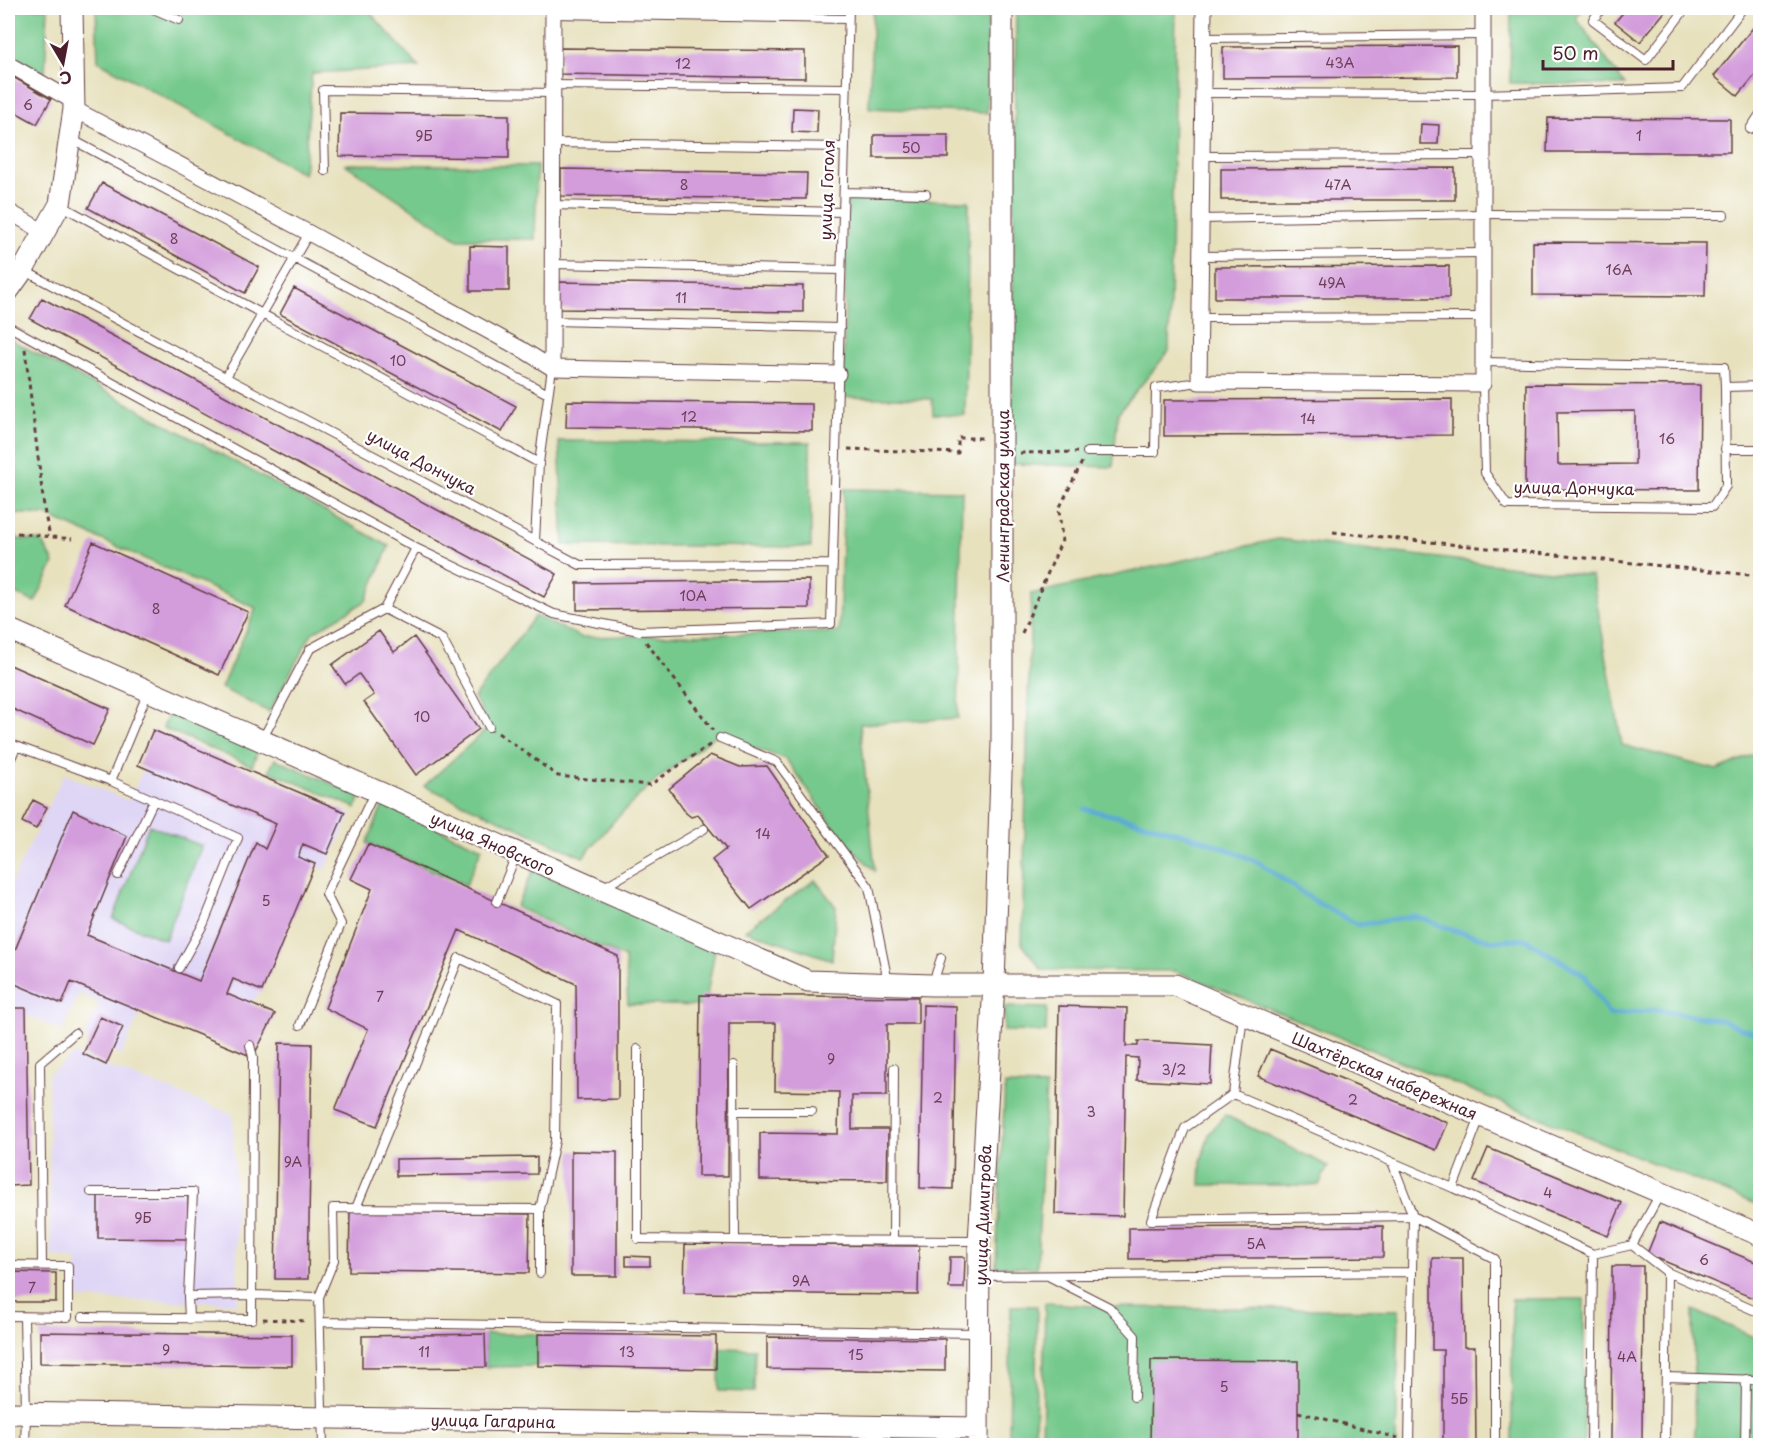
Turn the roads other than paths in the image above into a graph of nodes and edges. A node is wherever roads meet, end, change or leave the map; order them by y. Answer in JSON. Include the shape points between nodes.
{"nodes":[{"id":1,"x":72,"y":8,"type":"edge"},
{"id":2,"x":151,"y":8,"type":"edge"},
{"id":3,"x":849,"y":8,"type":"edge"},
{"id":4,"x":1002,"y":8,"type":"edge"},
{"id":5,"x":1204,"y":8,"type":"edge"},
{"id":6,"x":1483,"y":8,"type":"edge"},
{"id":7,"x":1602,"y":8,"type":"edge"},
{"id":8,"x":1686,"y":8,"type":"edge"},
{"id":9,"x":1743,"y":8,"type":"edge"},
{"id":10,"x":553,"y":11,"type":"edge"},
{"id":11,"x":848,"y":19,"type":"junction"},
{"id":12,"x":179,"y":20,"type":"dead end"},
{"id":13,"x":1483,"y":35,"type":"junction"},
{"id":14,"x":1202,"y":38,"type":"junction"},
{"id":15,"x":8,"y":64,"type":"edge"},
{"id":16,"x":846,"y":88,"type":"junction"},
{"id":17,"x":552,"y":89,"type":"junction"},
{"id":18,"x":1202,"y":93,"type":"junction"},
{"id":19,"x":1483,"y":94,"type":"junction"},
{"id":20,"x":73,"y":105,"type":"junction"},
{"id":21,"x":1761,"y":114,"type":"edge"},
{"id":22,"x":1750,"y":129,"type":"dead end"},
{"id":23,"x":69,"y":139,"type":"junction"},
{"id":24,"x":552,"y":143,"type":"junction"},
{"id":25,"x":845,"y":147,"type":"junction"},
{"id":26,"x":1483,"y":155,"type":"junction"},
{"id":27,"x":1202,"y":156,"type":"junction"},
{"id":28,"x":325,"y":171,"type":"dead end"},
{"id":29,"x":843,"y":192,"type":"junction"},
{"id":30,"x":926,"y":194,"type":"dead end"},
{"id":31,"x":60,"y":204,"type":"junction"},
{"id":32,"x":552,"y":205,"type":"junction"},
{"id":33,"x":8,"y":211,"type":"edge"},
{"id":34,"x":843,"y":212,"type":"junction"},
{"id":35,"x":1484,"y":214,"type":"junction"},
{"id":36,"x":1724,"y":215,"type":"dead end"},
{"id":37,"x":1200,"y":219,"type":"junction"},
{"id":38,"x":44,"y":232,"type":"junction"},
{"id":39,"x":309,"y":233,"type":"junction"},
{"id":40,"x":1484,"y":253,"type":"junction"},
{"id":41,"x":1200,"y":256,"type":"junction"},
{"id":42,"x":295,"y":259,"type":"junction"},
{"id":43,"x":552,"y":264,"type":"junction"},
{"id":44,"x":841,"y":270,"type":"junction"},
{"id":45,"x":13,"y":280,"type":"edge"},
{"id":46,"x":263,"y":315,"type":"junction"},
{"id":47,"x":1484,"y":317,"type":"junction"},
{"id":48,"x":1199,"y":318,"type":"junction"},
{"id":49,"x":552,"y":321,"type":"junction"},
{"id":50,"x":8,"y":326,"type":"edge"},
{"id":51,"x":840,"y":328,"type":"junction"},
{"id":52,"x":1483,"y":362,"type":"junction"},
{"id":53,"x":552,"y":368,"type":"junction"},
{"id":54,"x":838,"y":374,"type":"junction"},
{"id":55,"x":226,"y":377,"type":"junction"},
{"id":56,"x":1199,"y":382,"type":"junction"},
{"id":57,"x":1483,"y":384,"type":"junction"},
{"id":58,"x":1761,"y":386,"type":"edge"},
{"id":59,"x":1725,"y":387,"type":"junction"},
{"id":60,"x":549,"y":394,"type":"junction"},
{"id":61,"x":1725,"y":449,"type":"junction"},
{"id":62,"x":1761,"y":449,"type":"edge"},
{"id":63,"x":1087,"y":452,"type":"road end"},
{"id":64,"x":539,"y":463,"type":"junction"},
{"id":65,"x":536,"y":541,"type":"junction"},
{"id":66,"x":416,"y":548,"type":"junction"},
{"id":67,"x":833,"y":564,"type":"junction"},
{"id":68,"x":384,"y":609,"type":"junction"},
{"id":69,"x":8,"y":629,"type":"edge"},
{"id":70,"x":148,"y":691,"type":"junction"},
{"id":71,"x":489,"y":727,"type":"road end"},
{"id":72,"x":720,"y":738,"type":"road end"},
{"id":73,"x":262,"y":741,"type":"junction"},
{"id":74,"x":8,"y":743,"type":"edge"},
{"id":75,"x":16,"y":747,"type":"junction"},
{"id":76,"x":8,"y":765,"type":"edge"},
{"id":77,"x":111,"y":781,"type":"junction"},
{"id":78,"x":375,"y":791,"type":"junction"},
{"id":79,"x":154,"y":800,"type":"junction"},
{"id":80,"x":704,"y":829,"type":"dead end"},
{"id":81,"x":517,"y":853,"type":"junction"},
{"id":82,"x":118,"y":875,"type":"dead end"},
{"id":83,"x":600,"y":889,"type":"junction"},
{"id":84,"x":497,"y":902,"type":"dead end"},
{"id":85,"x":941,"y":958,"type":"dead end"},
{"id":86,"x":179,"y":968,"type":"dead end"},
{"id":87,"x":888,"y":984,"type":"junction"},
{"id":88,"x":994,"y":984,"type":"junction"},
{"id":89,"x":932,"y":985,"type":"junction"},
{"id":90,"x":1244,"y":1015,"type":"junction"},
{"id":91,"x":300,"y":1025,"type":"dead end"},
{"id":92,"x":75,"y":1033,"type":"dead end"},
{"id":93,"x":250,"y":1045,"type":"dead end"},
{"id":94,"x":638,"y":1049,"type":"dead end"},
{"id":95,"x":734,"y":1065,"type":"dead end"},
{"id":96,"x":894,"y":1068,"type":"dead end"},
{"id":97,"x":1233,"y":1094,"type":"junction"},
{"id":98,"x":734,"y":1111,"type":"junction"},
{"id":99,"x":812,"y":1111,"type":"dead end"},
{"id":100,"x":1480,"y":1116,"type":"junction"},
{"id":101,"x":1392,"y":1162,"type":"junction"},
{"id":102,"x":1453,"y":1188,"type":"junction"},
{"id":103,"x":91,"y":1192,"type":"dead end"},
{"id":104,"x":1661,"y":1192,"type":"junction"},
{"id":105,"x":356,"y":1208,"type":"junction"},
{"id":106,"x":540,"y":1209,"type":"junction"},
{"id":107,"x":1413,"y":1216,"type":"junction"},
{"id":108,"x":1761,"y":1234,"type":"edge"},
{"id":109,"x":735,"y":1240,"type":"junction"},
{"id":110,"x":893,"y":1241,"type":"junction"},
{"id":111,"x":979,"y":1242,"type":"junction"},
{"id":112,"x":1632,"y":1245,"type":"junction"},
{"id":113,"x":1593,"y":1254,"type":"junction"},
{"id":114,"x":8,"y":1265,"type":"edge"},
{"id":115,"x":42,"y":1265,"type":"junction"},
{"id":116,"x":1412,"y":1272,"type":"junction"},
{"id":117,"x":1667,"y":1272,"type":"junction"},
{"id":118,"x":540,"y":1273,"type":"dead end"},
{"id":119,"x":1047,"y":1275,"type":"junction"},
{"id":120,"x":979,"y":1276,"type":"junction"},
{"id":121,"x":252,"y":1294,"type":"junction"},
{"id":122,"x":188,"y":1296,"type":"junction"},
{"id":123,"x":320,"y":1297,"type":"junction"},
{"id":124,"x":1761,"y":1313,"type":"edge"},
{"id":125,"x":8,"y":1316,"type":"edge"},
{"id":126,"x":24,"y":1317,"type":"junction"},
{"id":127,"x":83,"y":1317,"type":"dead end"},
{"id":128,"x":189,"y":1319,"type":"junction"},
{"id":129,"x":321,"y":1322,"type":"junction"},
{"id":130,"x":979,"y":1333,"type":"junction"},
{"id":131,"x":1666,"y":1377,"type":"junction"},
{"id":132,"x":1746,"y":1379,"type":"junction"},
{"id":133,"x":1761,"y":1380,"type":"edge"},
{"id":134,"x":1134,"y":1397,"type":"dead end"},
{"id":135,"x":17,"y":1414,"type":"edge"},
{"id":136,"x":323,"y":1418,"type":"junction"},
{"id":137,"x":978,"y":1437,"type":"edge"},
{"id":138,"x":1409,"y":1443,"type":"edge"},
{"id":139,"x":25,"y":1446,"type":"edge"},
{"id":140,"x":323,"y":1446,"type":"edge"},
{"id":141,"x":1495,"y":1446,"type":"edge"},
{"id":142,"x":1591,"y":1446,"type":"edge"},
{"id":143,"x":1665,"y":1446,"type":"edge"},
{"id":144,"x":1745,"y":1446,"type":"edge"}],
"edges":[{"from":1,"to":20,"type":"street"},
{"from":2,"to":12,"type":"lane"},
{"from":3,"to":11,"type":"lane","name":"улица Гоголя"},
{"from":4,"to":88,"type":"street","name":"Ленинградская улица","via":[[1002,744]]},
{"from":5,"to":14,"type":"street"},
{"from":6,"to":13,"type":"street"},
{"from":7,"to":8,"type":"lane","via":[[1593,20],[1646,60]]},
{"from":9,"to":19,"type":"lane","via":[[1682,88]]},
{"from":10,"to":11,"type":"lane"},
{"from":10,"to":17,"type":"street"},
{"from":11,"to":16,"type":"lane","name":"улица Гоголя"},
{"from":13,"to":14,"type":"lane"},
{"from":13,"to":19,"type":"street"},
{"from":14,"to":18,"type":"street"},
{"from":15,"to":20,"type":"street"},
{"from":16,"to":17,"type":"lane"},
{"from":16,"to":25,"type":"lane","name":"улица Гоголя"},
{"from":17,"to":24,"type":"street"},
{"from":17,"to":28,"type":"lane","via":[[323,90]]},
{"from":18,"to":19,"type":"lane"},
{"from":18,"to":27,"type":"street"},
{"from":19,"to":26,"type":"street"},
{"from":20,"to":23,"type":"street"},
{"from":20,"to":39,"type":"street"},
{"from":21,"to":22,"type":"lane"},
{"from":23,"to":31,"type":"street"},
{"from":23,"to":42,"type":"lane"},
{"from":24,"to":25,"type":"lane"},
{"from":24,"to":32,"type":"street"},
{"from":25,"to":29,"type":"lane","name":"улица Гоголя"},
{"from":26,"to":27,"type":"lane"},
{"from":26,"to":35,"type":"street"},
{"from":27,"to":37,"type":"street"},
{"from":29,"to":30,"type":"lane"},
{"from":29,"to":34,"type":"lane","name":"улица Гоголя"},
{"from":31,"to":38,"type":"street"},
{"from":31,"to":46,"type":"lane"},
{"from":32,"to":34,"type":"lane"},
{"from":32,"to":43,"type":"street"},
{"from":33,"to":38,"type":"street"},
{"from":34,"to":44,"type":"lane","name":"улица Гоголя"},
{"from":35,"to":36,"type":"lane"},
{"from":35,"to":37,"type":"lane"},
{"from":35,"to":40,"type":"street"},
{"from":37,"to":41,"type":"street"},
{"from":38,"to":45,"type":"street"},
{"from":39,"to":42,"type":"lane"},
{"from":39,"to":53,"type":"street"},
{"from":40,"to":41,"type":"lane"},
{"from":40,"to":47,"type":"street"},
{"from":41,"to":48,"type":"street"},
{"from":42,"to":46,"type":"lane"},
{"from":42,"to":60,"type":"lane"},
{"from":43,"to":44,"type":"lane"},
{"from":43,"to":49,"type":"street"},
{"from":44,"to":51,"type":"lane","name":"улица Гоголя"},
{"from":45,"to":55,"type":"lane","name":"улица Дончука"},
{"from":46,"to":55,"type":"lane"},
{"from":46,"to":64,"type":"lane"},
{"from":47,"to":48,"type":"lane"},
{"from":47,"to":52,"type":"street"},
{"from":48,"to":56,"type":"street"},
{"from":49,"to":51,"type":"lane"},
{"from":49,"to":53,"type":"street"},
{"from":50,"to":66,"type":"lane"},
{"from":51,"to":54,"type":"lane","name":"улица Гоголя"},
{"from":52,"to":57,"type":"street"},
{"from":52,"to":59,"type":"lane","via":[[1724,367]]},
{"from":53,"to":54,"type":"street"},
{"from":53,"to":60,"type":"lane"},
{"from":54,"to":67,"type":"lane","name":"улица Гоголя"},
{"from":55,"to":65,"type":"lane","name":"улица Дончука"},
{"from":56,"to":57,"type":"street"},
{"from":56,"to":63,"type":"lane","via":[[1156,388],[1155,452]]},
{"from":57,"to":61,"type":"lane","name":"улица Дончука","via":[[1485,473],[1507,505],[1712,507],[1726,486]]},
{"from":58,"to":59,"type":"lane"},
{"from":59,"to":61,"type":"lane","name":"улица Дончука"},
{"from":60,"to":64,"type":"lane"},
{"from":61,"to":62,"type":"lane"},
{"from":64,"to":65,"type":"lane"},
{"from":65,"to":67,"type":"lane","name":"улица Дончука","via":[[580,565]]},
{"from":66,"to":67,"type":"lane","name":"улица Гоголя","via":[[554,614],[639,631],[831,624]]},
{"from":66,"to":68,"type":"lane"},
{"from":68,"to":71,"type":"lane","via":[[442,639]]},
{"from":68,"to":73,"type":"lane","via":[[310,649]]},
{"from":69,"to":70,"type":"street","name":"улица Яновского"},
{"from":70,"to":73,"type":"street","name":"улица Яновского"},
{"from":70,"to":77,"type":"lane"},
{"from":72,"to":87,"type":"lane","via":[[777,762],[869,887]]},
{"from":73,"to":78,"type":"street","name":"улица Яновского"},
{"from":74,"to":75,"type":"lane"},
{"from":75,"to":76,"type":"lane"},
{"from":75,"to":77,"type":"lane"},
{"from":77,"to":79,"type":"lane"},
{"from":78,"to":81,"type":"street","name":"улица Яновского"},
{"from":78,"to":91,"type":"lane","via":[[326,894],[340,924]]},
{"from":79,"to":82,"type":"lane"},
{"from":79,"to":86,"type":"lane","via":[[238,838],[204,923]]},
{"from":80,"to":83,"type":"lane"},
{"from":81,"to":83,"type":"street","name":"улица Яновского"},
{"from":81,"to":84,"type":"lane"},
{"from":83,"to":87,"type":"street","name":"улица Яновского","via":[[808,981]]},
{"from":85,"to":89,"type":"lane"},
{"from":87,"to":89,"type":"street","name":"улица Яновского"},
{"from":88,"to":89,"type":"street","name":"улица Яновского"},
{"from":88,"to":90,"type":"street","name":"Шахтёрская набережная","via":[[1175,986]]},
{"from":88,"to":111,"type":"street","name":"улица Димитрова"},
{"from":90,"to":97,"type":"lane"},
{"from":90,"to":100,"type":"street","name":"Шахтёрская набережная"},
{"from":92,"to":115,"type":"lane","via":[[40,1063]]},
{"from":93,"to":121,"type":"lane"},
{"from":94,"to":109,"type":"lane","via":[[638,1239]]},
{"from":95,"to":98,"type":"lane"},
{"from":96,"to":110,"type":"lane"},
{"from":97,"to":101,"type":"lane"},
{"from":97,"to":107,"type":"lane","via":[[1185,1128],[1150,1220]]},
{"from":98,"to":99,"type":"lane"},
{"from":98,"to":109,"type":"lane"},
{"from":100,"to":102,"type":"lane"},
{"from":100,"to":104,"type":"street","name":"Шахтёрская набережная"},
{"from":101,"to":102,"type":"lane"},
{"from":101,"to":107,"type":"lane"},
{"from":102,"to":113,"type":"lane"},
{"from":103,"to":122,"type":"lane","via":[[193,1192]]},
{"from":104,"to":108,"type":"street","name":"Шахтёрская набережная"},
{"from":104,"to":112,"type":"lane"},
{"from":105,"to":106,"type":"lane"},
{"from":105,"to":106,"type":"lane","via":[[459,958],[557,1004],[555,1141]]},
{"from":105,"to":123,"type":"lane","via":[[333,1208],[334,1260]]},
{"from":106,"to":118,"type":"lane"},
{"from":107,"to":116,"type":"lane"},
{"from":107,"to":141,"type":"lane","via":[[1495,1259]]},
{"from":109,"to":110,"type":"lane"},
{"from":110,"to":111,"type":"lane"},
{"from":111,"to":120,"type":"street","name":"улица Димитрова"},
{"from":112,"to":113,"type":"lane"},
{"from":112,"to":117,"type":"lane"},
{"from":113,"to":142,"type":"lane"},
{"from":114,"to":115,"type":"lane"},
{"from":115,"to":126,"type":"lane","via":[[68,1266],[68,1317]]},
{"from":116,"to":119,"type":"lane"},
{"from":116,"to":138,"type":"lane"},
{"from":117,"to":124,"type":"lane"},
{"from":117,"to":131,"type":"lane"},
{"from":119,"to":120,"type":"lane"},
{"from":119,"to":134,"type":"lane","via":[[1108,1307],[1135,1336]]},
{"from":120,"to":130,"type":"street","name":"улица Димитрова"},
{"from":121,"to":122,"type":"lane"},
{"from":121,"to":123,"type":"lane"},
{"from":121,"to":128,"type":"lane","via":[[252,1319]]},
{"from":122,"to":128,"type":"lane"},
{"from":123,"to":129,"type":"lane"},
{"from":125,"to":126,"type":"lane"},
{"from":126,"to":135,"type":"lane"},
{"from":127,"to":128,"type":"lane"},
{"from":129,"to":130,"type":"lane"},
{"from":129,"to":136,"type":"lane"},
{"from":130,"to":137,"type":"street","name":"улица Димитрова"},
{"from":131,"to":132,"type":"lane"},
{"from":131,"to":143,"type":"lane"},
{"from":132,"to":133,"type":"lane"},
{"from":132,"to":144,"type":"lane"},
{"from":135,"to":136,"type":"street","name":"улица Гагарина"},
{"from":135,"to":139,"type":"lane"},
{"from":136,"to":137,"type":"street","name":"улица Гагарина"},
{"from":136,"to":140,"type":"lane"}]}
